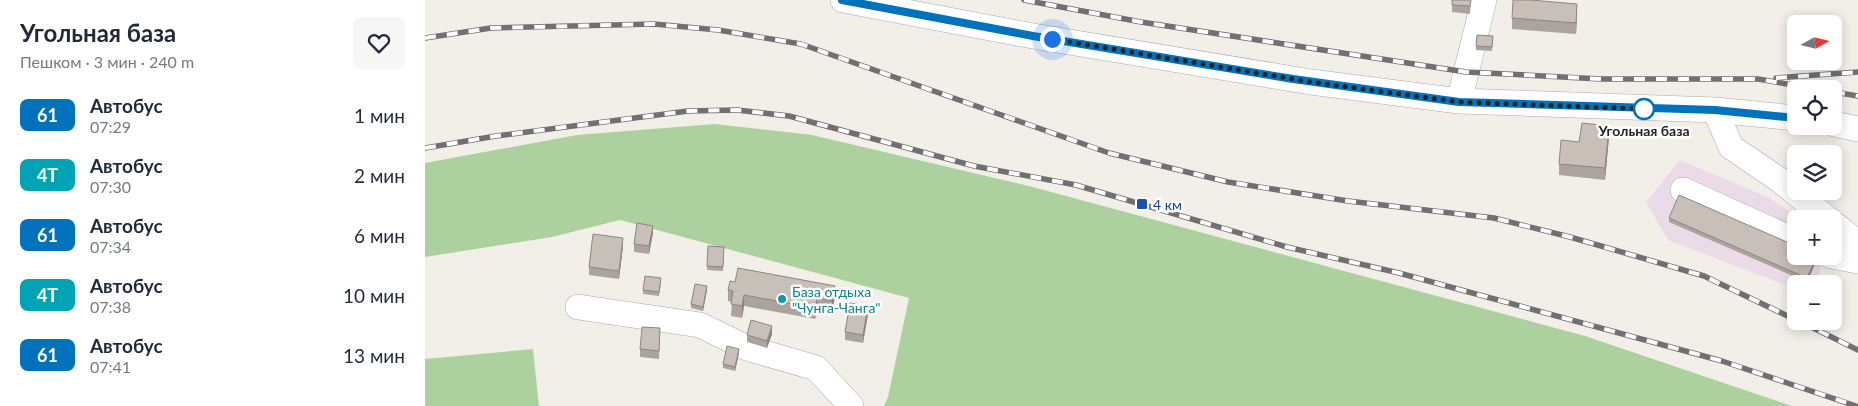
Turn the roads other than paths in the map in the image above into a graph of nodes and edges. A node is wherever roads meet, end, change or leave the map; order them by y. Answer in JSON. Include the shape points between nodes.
{"nodes":[{"id":1,"x":843,"y":0,"type":"edge"},
{"id":2,"x":1484,"y":0,"type":"edge"},
{"id":3,"x":1459,"y":102,"type":"junction"},
{"id":4,"x":1715,"y":110,"type":"junction"},
{"id":5,"x":1787,"y":117,"type":"edge"},
{"id":6,"x":1842,"y":126,"type":"edge"},
{"id":7,"x":1858,"y":129,"type":"edge"},
{"id":8,"x":1683,"y":190,"type":"dead end"},
{"id":9,"x":1817,"y":210,"type":"edge"},
{"id":10,"x":1842,"y":230,"type":"edge"},
{"id":11,"x":1787,"y":237,"type":"edge"},
{"id":12,"x":1858,"y":243,"type":"edge"},
{"id":13,"x":1842,"y":258,"type":"edge"},
{"id":14,"x":1858,"y":261,"type":"edge"},
{"id":15,"x":578,"y":307,"type":"dead end"},
{"id":16,"x":851,"y":406,"type":"edge"}],
"edges":[{"from":1,"to":3,"type":"street","via":[[1033,36]]},
{"from":2,"to":3,"type":"street"},
{"from":3,"to":4,"type":"street"},
{"from":4,"to":5,"type":"street"},
{"from":4,"to":9,"type":"street","via":[[1731,148],[1781,181]]},
{"from":6,"to":7,"type":"street"},
{"from":8,"to":11,"type":"street"},
{"from":10,"to":12,"type":"street"},
{"from":13,"to":14,"type":"street"},
{"from":15,"to":16,"type":"street","via":[[700,325],[747,348],[816,368]]}]}
